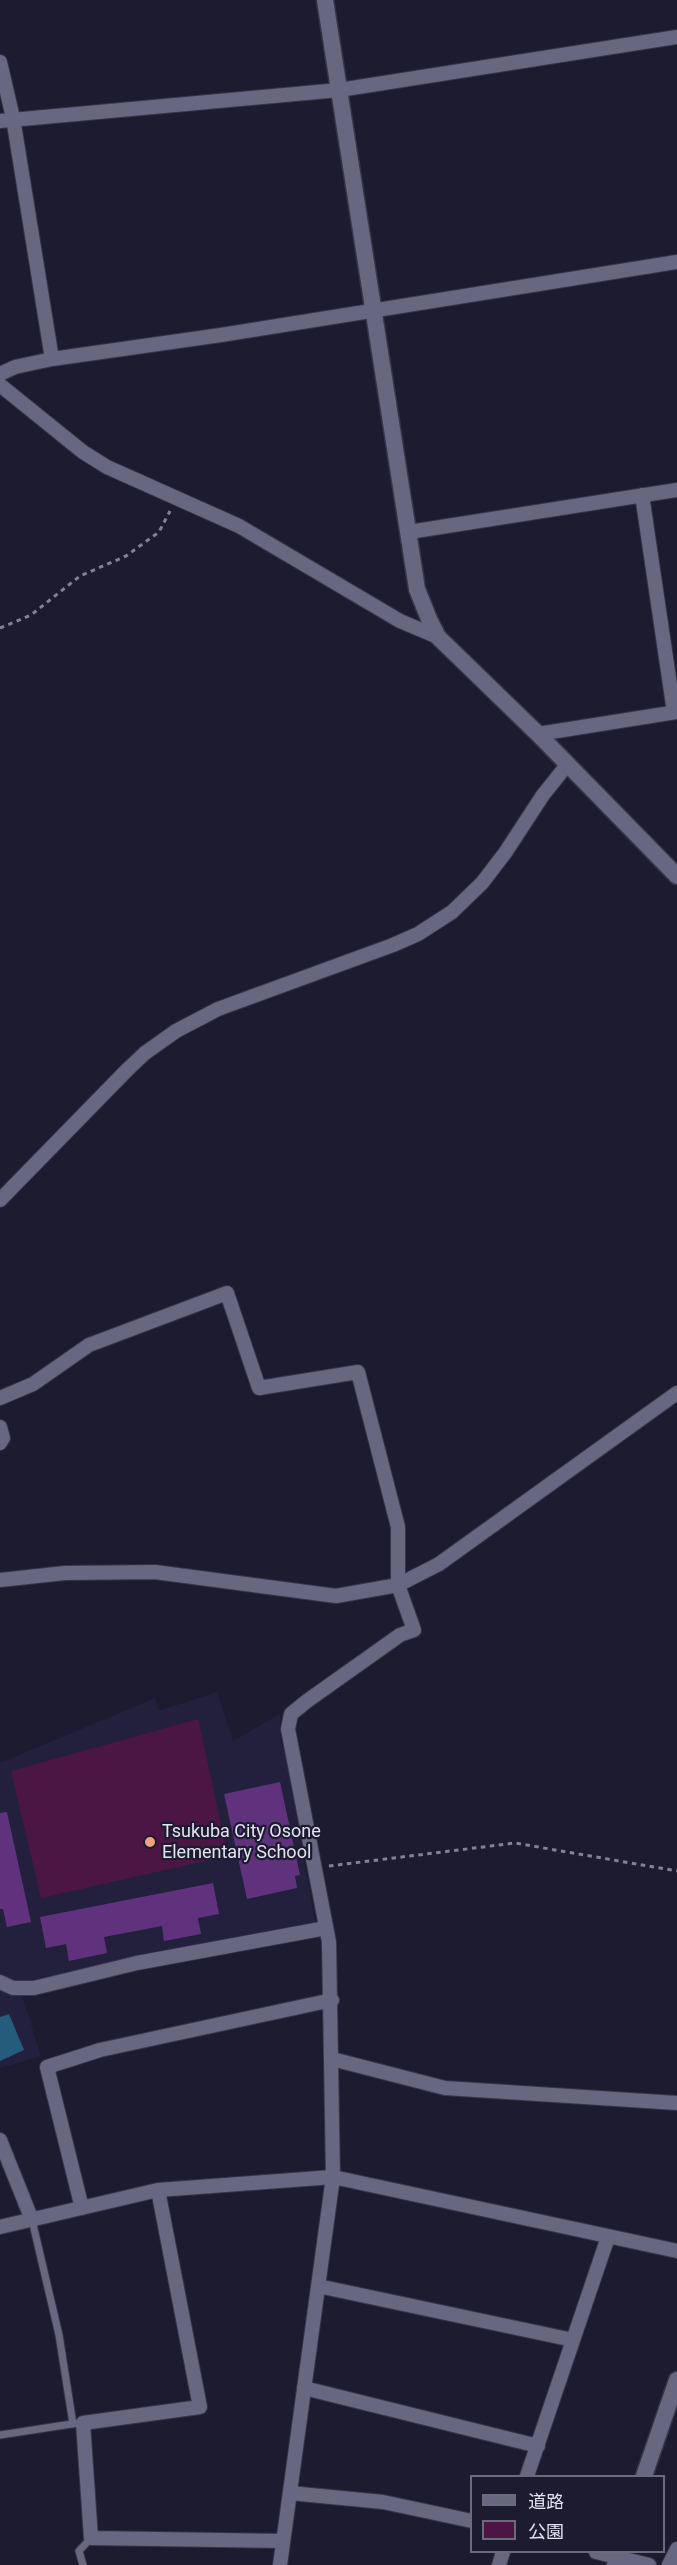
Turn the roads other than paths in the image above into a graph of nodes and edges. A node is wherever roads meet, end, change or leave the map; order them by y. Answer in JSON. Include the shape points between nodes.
{"nodes":[{"id":1,"x":325,"y":0,"type":"edge"},
{"id":2,"x":677,"y":37,"type":"edge"},
{"id":3,"x":0,"y":62,"type":"edge"},
{"id":4,"x":339,"y":90,"type":"junction"},
{"id":5,"x":7,"y":119,"type":"edge"},
{"id":6,"x":677,"y":262,"type":"edge"},
{"id":7,"x":374,"y":310,"type":"junction"},
{"id":8,"x":52,"y":359,"type":"junction"},
{"id":9,"x":0,"y":374,"type":"edge"},
{"id":10,"x":0,"y":385,"type":"edge"},
{"id":11,"x":677,"y":490,"type":"edge"},
{"id":12,"x":642,"y":495,"type":"junction"},
{"id":13,"x":409,"y":532,"type":"junction"},
{"id":14,"x":438,"y":637,"type":"junction"},
{"id":15,"x":675,"y":712,"type":"edge"},
{"id":16,"x":538,"y":734,"type":"junction"},
{"id":17,"x":567,"y":765,"type":"junction"},
{"id":18,"x":677,"y":876,"type":"edge"},
{"id":19,"x":0,"y":1200,"type":"edge"},
{"id":20,"x":677,"y":1393,"type":"edge"},
{"id":21,"x":0,"y":1398,"type":"edge"},
{"id":22,"x":0,"y":1427,"type":"edge"},
{"id":23,"x":0,"y":1443,"type":"edge"},
{"id":24,"x":0,"y":1580,"type":"edge"},
{"id":25,"x":399,"y":1585,"type":"junction"},
{"id":26,"x":326,"y":1928,"type":"junction"},
{"id":27,"x":0,"y":1982,"type":"edge"},
{"id":28,"x":332,"y":2000,"type":"junction"},
{"id":29,"x":332,"y":2059,"type":"junction"},
{"id":30,"x":677,"y":2103,"type":"edge"},
{"id":31,"x":0,"y":2140,"type":"edge"},
{"id":32,"x":333,"y":2177,"type":"junction"},
{"id":33,"x":158,"y":2190,"type":"junction"},
{"id":34,"x":82,"y":2208,"type":"junction"},
{"id":35,"x":32,"y":2220,"type":"junction"},
{"id":36,"x":0,"y":2227,"type":"edge"},
{"id":37,"x":608,"y":2237,"type":"junction"},
{"id":38,"x":677,"y":2251,"type":"edge"},
{"id":39,"x":318,"y":2286,"type":"junction"},
{"id":40,"x":573,"y":2340,"type":"junction"},
{"id":41,"x":677,"y":2380,"type":"edge"},
{"id":42,"x":304,"y":2388,"type":"junction"},
{"id":43,"x":78,"y":2423,"type":"junction"},
{"id":44,"x":0,"y":2435,"type":"edge"},
{"id":45,"x":538,"y":2446,"type":"junction"},
{"id":46,"x":527,"y":2475,"type":"edge"},
{"id":47,"x":644,"y":2475,"type":"edge"},
{"id":48,"x":290,"y":2493,"type":"junction"},
{"id":49,"x":470,"y":2521,"type":"edge"},
{"id":50,"x":91,"y":2538,"type":"junction"},
{"id":51,"x":283,"y":2541,"type":"junction"},
{"id":52,"x":677,"y":2548,"type":"edge"},
{"id":53,"x":600,"y":2553,"type":"edge"},
{"id":54,"x":617,"y":2558,"type":"edge"},
{"id":55,"x":83,"y":2565,"type":"edge"},
{"id":56,"x":280,"y":2565,"type":"edge"},
{"id":57,"x":649,"y":2565,"type":"edge"},
{"id":58,"x":669,"y":2565,"type":"edge"}],
"edges":[{"from":1,"to":4,"type":"street"},
{"from":2,"to":4,"type":"street"},
{"from":3,"to":5,"type":"street"},
{"from":4,"to":5,"type":"street"},
{"from":4,"to":7,"type":"street"},
{"from":5,"to":8,"type":"street"},
{"from":6,"to":7,"type":"street"},
{"from":7,"to":8,"type":"street"},
{"from":7,"to":13,"type":"street"},
{"from":8,"to":9,"type":"street"},
{"from":10,"to":14,"type":"street","via":[[107,467],[239,526],[400,621]]},
{"from":11,"to":12,"type":"street"},
{"from":12,"to":13,"type":"street"},
{"from":12,"to":15,"type":"street"},
{"from":13,"to":14,"type":"street","via":[[417,589]]},
{"from":14,"to":16,"type":"street"},
{"from":15,"to":16,"type":"street"},
{"from":16,"to":17,"type":"street"},
{"from":17,"to":18,"type":"street"},
{"from":17,"to":19,"type":"street","via":[[505,854],[452,912],[402,942],[218,1009],[176,1031],[127,1070]]},
{"from":20,"to":25,"type":"street","via":[[439,1564]]},
{"from":21,"to":25,"type":"street","via":[[33,1384],[89,1345],[227,1293],[259,1388],[358,1372],[398,1527]]},
{"from":22,"to":23,"type":"street"},
{"from":24,"to":25,"type":"street","via":[[65,1573],[155,1572],[336,1596]]},
{"from":25,"to":26,"type":"street","via":[[414,1630],[400,1635],[291,1714],[290,1747]]},
{"from":26,"to":27,"type":"street","via":[[136,1963],[34,1988],[13,1988]]},
{"from":26,"to":28,"type":"street"},
{"from":28,"to":29,"type":"street"},
{"from":28,"to":34,"type":"street","via":[[100,2050],[47,2067]]},
{"from":29,"to":30,"type":"street","via":[[446,2088]]},
{"from":29,"to":32,"type":"street"},
{"from":31,"to":35,"type":"street"},
{"from":32,"to":33,"type":"street"},
{"from":32,"to":37,"type":"street"},
{"from":32,"to":39,"type":"street"},
{"from":33,"to":34,"type":"street"},
{"from":33,"to":43,"type":"street","via":[[200,2407]]},
{"from":34,"to":35,"type":"street"},
{"from":35,"to":36,"type":"street"},
{"from":35,"to":43,"type":"lane"},
{"from":37,"to":38,"type":"street"},
{"from":37,"to":40,"type":"street"},
{"from":39,"to":40,"type":"street"},
{"from":39,"to":42,"type":"street"},
{"from":40,"to":45,"type":"street"},
{"from":41,"to":47,"type":"street"},
{"from":42,"to":45,"type":"street"},
{"from":42,"to":48,"type":"street"},
{"from":43,"to":44,"type":"lane"},
{"from":43,"to":50,"type":"street"},
{"from":45,"to":46,"type":"street"},
{"from":48,"to":49,"type":"street","via":[[383,2502]]},
{"from":48,"to":51,"type":"street"},
{"from":50,"to":51,"type":"street"},
{"from":50,"to":55,"type":"lane","via":[[79,2551]]},
{"from":51,"to":56,"type":"street"},
{"from":52,"to":58,"type":"street"},
{"from":53,"to":54,"type":"street"},
{"from":54,"to":57,"type":"street"}]}
